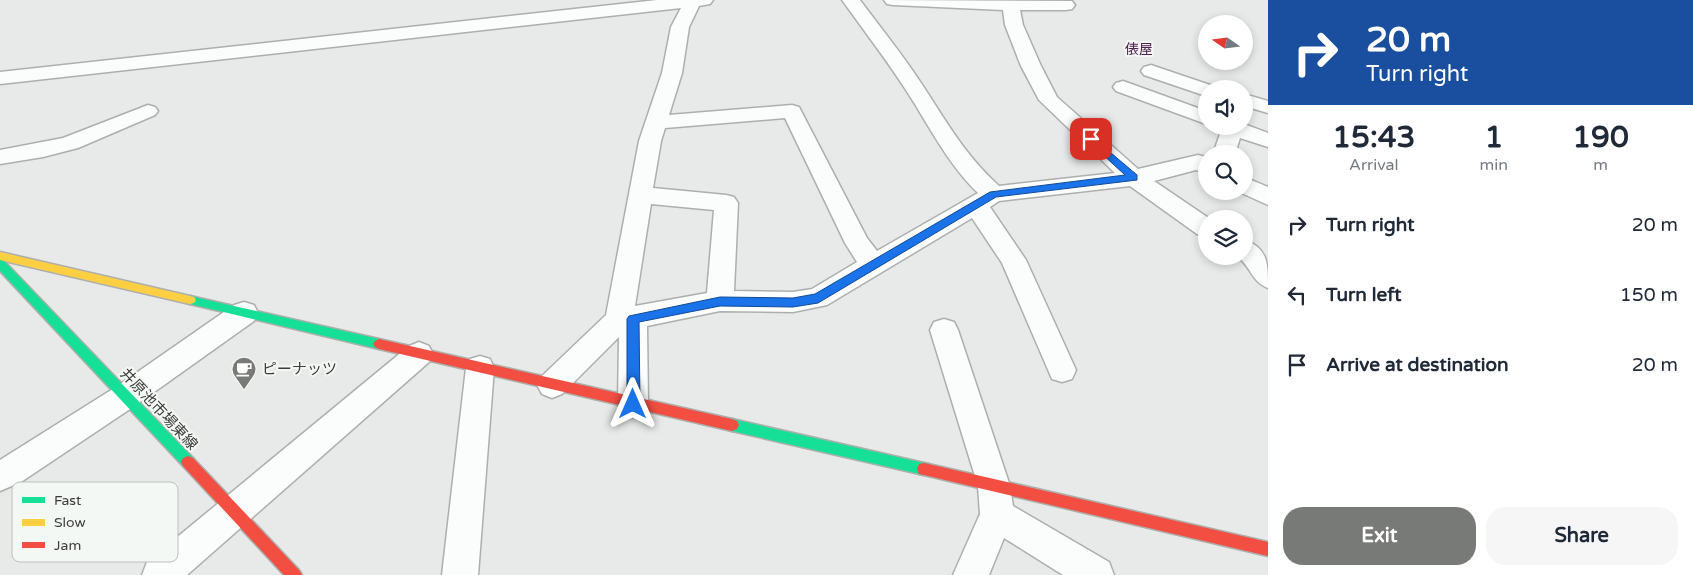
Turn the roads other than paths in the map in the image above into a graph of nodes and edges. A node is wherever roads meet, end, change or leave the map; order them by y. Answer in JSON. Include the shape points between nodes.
{"nodes":[{"id":1,"x":696,"y":0,"type":"edge"},
{"id":2,"x":850,"y":0,"type":"edge"},
{"id":3,"x":893,"y":0,"type":"edge"},
{"id":4,"x":1010,"y":3,"type":"edge"},
{"id":5,"x":1066,"y":4,"type":"dead end"},
{"id":6,"x":1151,"y":71,"type":"dead end"},
{"id":7,"x":0,"y":78,"type":"edge"},
{"id":8,"x":1123,"y":87,"type":"dead end"},
{"id":9,"x":1198,"y":87,"type":"edge"},
{"id":10,"x":1253,"y":103,"type":"edge"},
{"id":11,"x":1268,"y":107,"type":"edge"},
{"id":12,"x":148,"y":111,"type":"dead end"},
{"id":13,"x":1198,"y":115,"type":"edge"},
{"id":14,"x":656,"y":122,"type":"junction"},
{"id":15,"x":1253,"y":135,"type":"edge"},
{"id":16,"x":1268,"y":140,"type":"edge"},
{"id":17,"x":0,"y":157,"type":"edge"},
{"id":18,"x":1198,"y":162,"type":"edge"},
{"id":19,"x":1134,"y":178,"type":"junction"},
{"id":20,"x":1253,"y":190,"type":"edge"},
{"id":21,"x":641,"y":195,"type":"junction"},
{"id":22,"x":1268,"y":197,"type":"edge"},
{"id":23,"x":984,"y":199,"type":"junction"},
{"id":24,"x":1198,"y":222,"type":"edge"},
{"id":25,"x":0,"y":256,"type":"edge"},
{"id":26,"x":1253,"y":256,"type":"edge"},
{"id":27,"x":0,"y":264,"type":"edge"},
{"id":28,"x":873,"y":265,"type":"junction"},
{"id":29,"x":1268,"y":278,"type":"edge"},
{"id":30,"x":720,"y":301,"type":"junction"},
{"id":31,"x":244,"y":313,"type":"junction"},
{"id":32,"x":626,"y":320,"type":"junction"},
{"id":33,"x":944,"y":330,"type":"dead end"},
{"id":34,"x":419,"y":354,"type":"junction"},
{"id":35,"x":480,"y":368,"type":"junction"},
{"id":36,"x":1062,"y":370,"type":"dead end"},
{"id":37,"x":552,"y":385,"type":"junction"},
{"id":38,"x":126,"y":396,"type":"junction"},
{"id":39,"x":633,"y":404,"type":"junction"},
{"id":40,"x":0,"y":476,"type":"edge"},
{"id":41,"x":996,"y":500,"type":"junction"},
{"id":42,"x":234,"y":512,"type":"junction"},
{"id":43,"x":1268,"y":549,"type":"edge"},
{"id":44,"x":178,"y":560,"type":"edge"},
{"id":45,"x":175,"y":562,"type":"edge"},
{"id":46,"x":160,"y":575,"type":"edge"},
{"id":47,"x":294,"y":575,"type":"edge"},
{"id":48,"x":460,"y":575,"type":"edge"},
{"id":49,"x":971,"y":575,"type":"edge"},
{"id":50,"x":1096,"y":575,"type":"edge"}],
"edges":[{"from":1,"to":7,"type":"street"},
{"from":1,"to":14,"type":"street","via":[[680,27],[672,73]]},
{"from":2,"to":23,"type":"street","via":[[912,84]]},
{"from":3,"to":4,"type":"street"},
{"from":4,"to":5,"type":"street"},
{"from":4,"to":19,"type":"street","via":[[1014,25],[1049,100]]},
{"from":6,"to":9,"type":"street"},
{"from":8,"to":13,"type":"street"},
{"from":10,"to":11,"type":"street"},
{"from":12,"to":17,"type":"street","via":[[70,143]]},
{"from":14,"to":21,"type":"street"},
{"from":14,"to":28,"type":"street","via":[[792,111],[857,242]]},
{"from":15,"to":16,"type":"street"},
{"from":18,"to":19,"type":"street"},
{"from":19,"to":23,"type":"street"},
{"from":19,"to":24,"type":"street"},
{"from":20,"to":22,"type":"street"},
{"from":21,"to":30,"type":"street","via":[[726,203]]},
{"from":21,"to":32,"type":"street"},
{"from":23,"to":28,"type":"street"},
{"from":23,"to":36,"type":"street"},
{"from":25,"to":31,"type":"street"},
{"from":26,"to":29,"type":"street"},
{"from":27,"to":38,"type":"street","name":"井原池市場東線"},
{"from":28,"to":30,"type":"street","via":[[818,298],[793,302]]},
{"from":30,"to":32,"type":"street"},
{"from":31,"to":34,"type":"street"},
{"from":31,"to":38,"type":"street"},
{"from":32,"to":37,"type":"street"},
{"from":32,"to":39,"type":"street"},
{"from":33,"to":41,"type":"street"},
{"from":34,"to":35,"type":"street"},
{"from":34,"to":42,"type":"street"},
{"from":35,"to":37,"type":"street"},
{"from":35,"to":48,"type":"street"},
{"from":37,"to":39,"type":"street"},
{"from":38,"to":40,"type":"street"},
{"from":38,"to":42,"type":"street","name":"井原池市場東線"},
{"from":39,"to":41,"type":"street"},
{"from":41,"to":43,"type":"street"},
{"from":41,"to":49,"type":"street"},
{"from":41,"to":50,"type":"street"},
{"from":42,"to":44,"type":"street"},
{"from":42,"to":47,"type":"street","name":"井原池市場東線"},
{"from":45,"to":46,"type":"street"}]}
